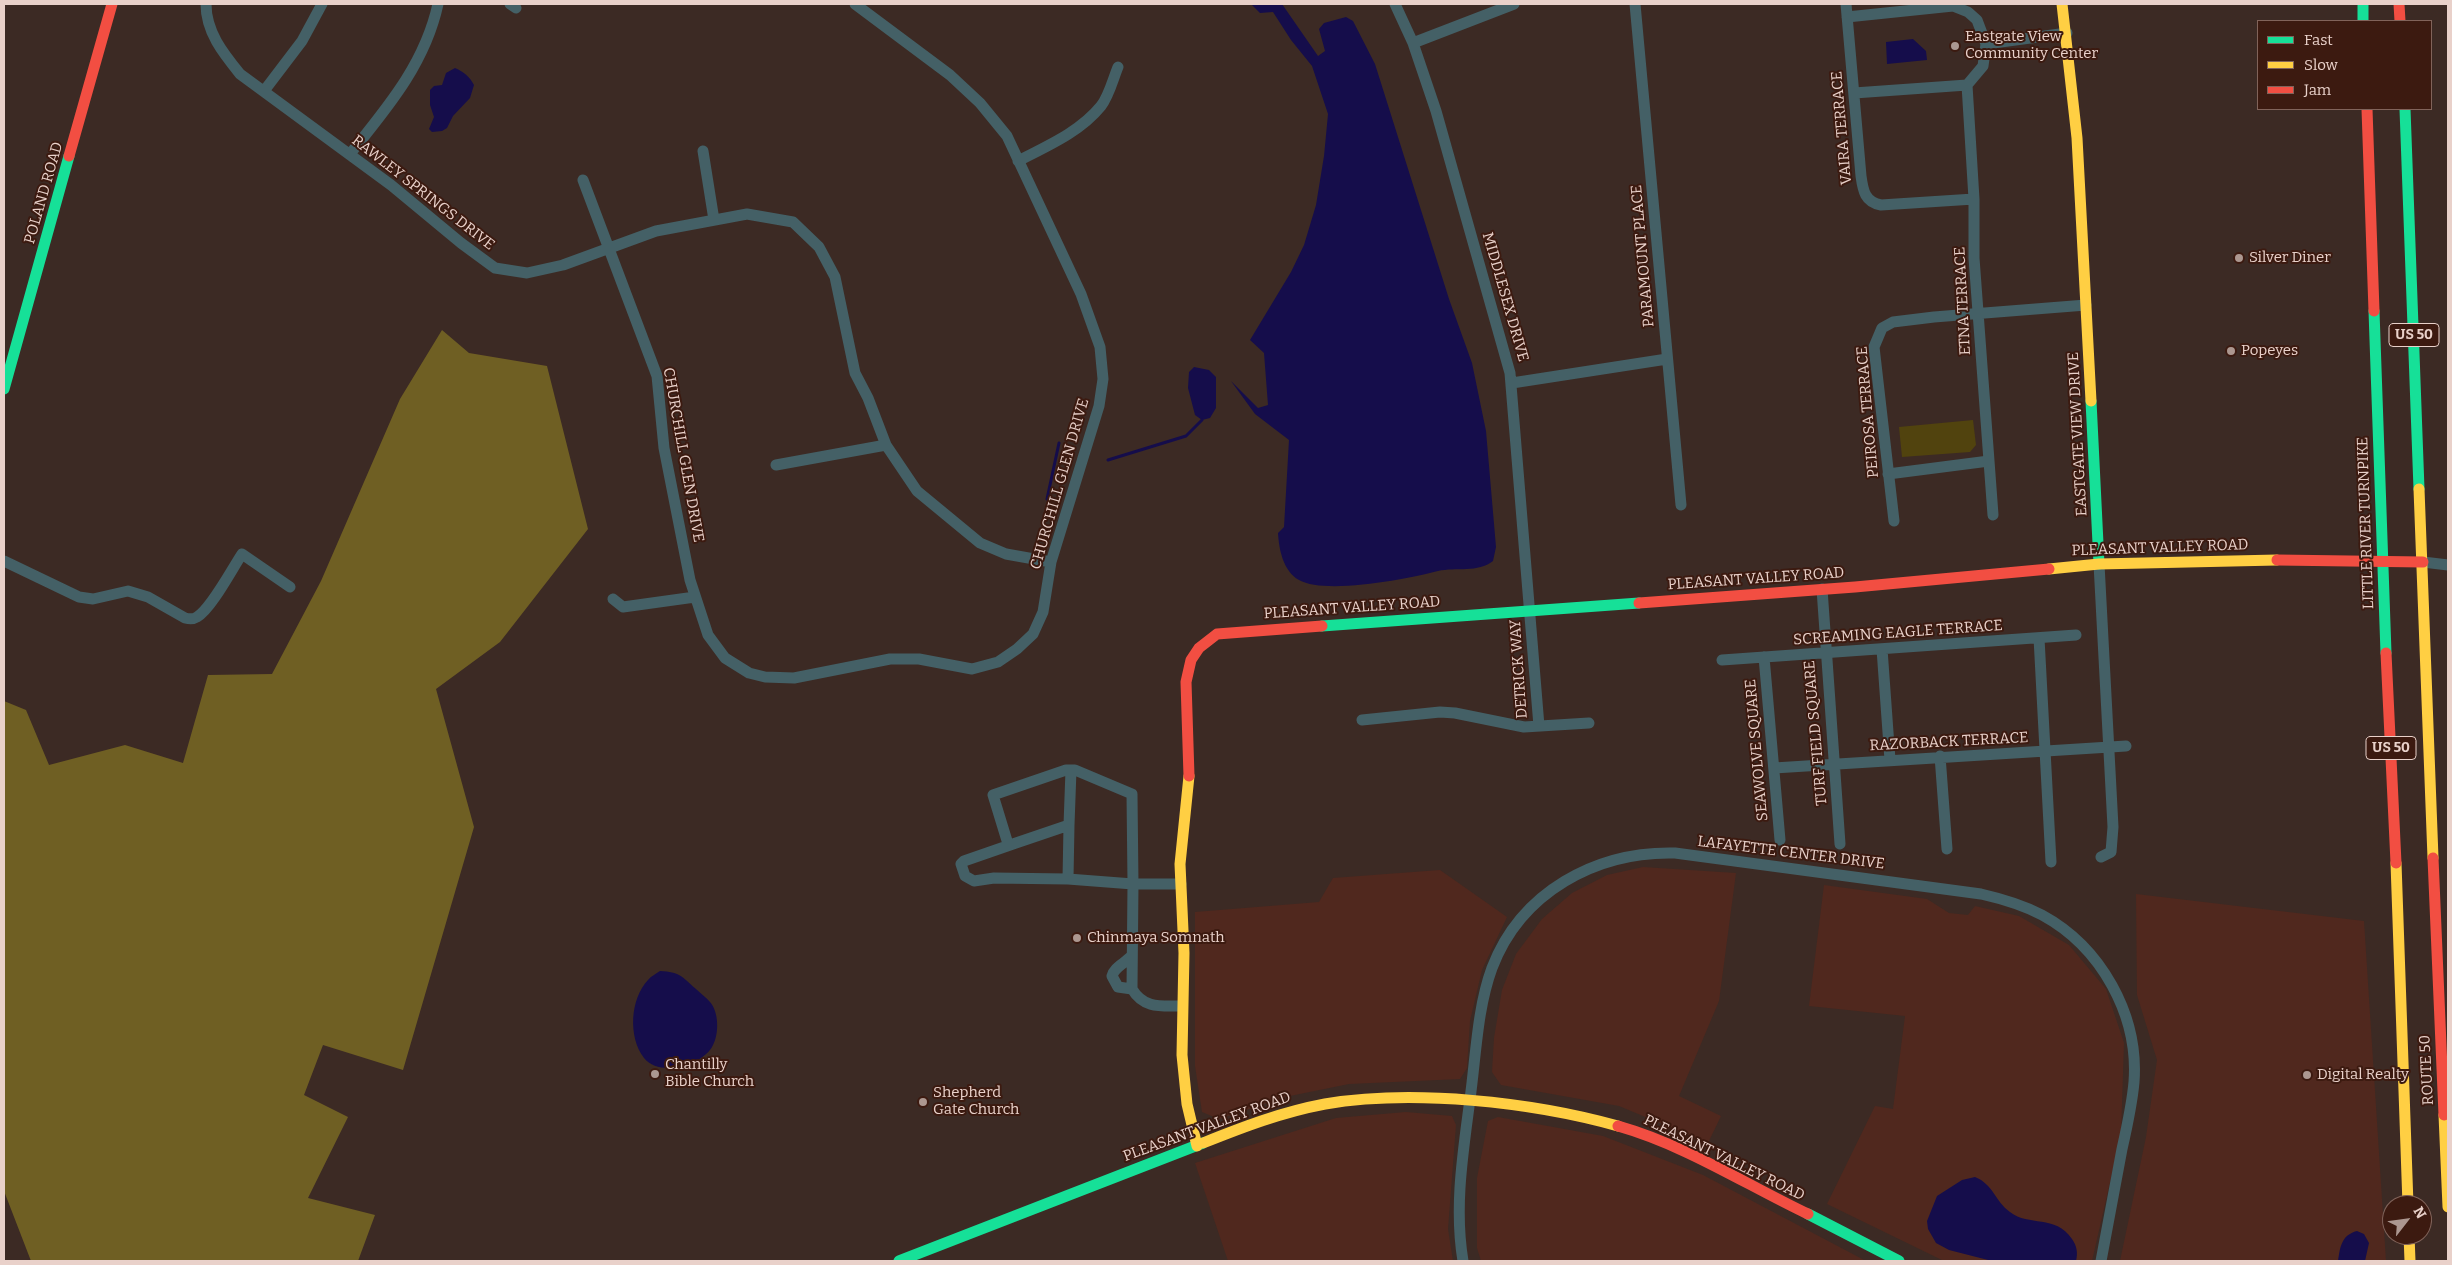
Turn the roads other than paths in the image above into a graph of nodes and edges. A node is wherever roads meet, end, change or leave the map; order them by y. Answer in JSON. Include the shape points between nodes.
{"nodes":[{"id":1,"x":112,"y":4,"type":"edge"},
{"id":2,"x":206,"y":4,"type":"edge"},
{"id":3,"x":322,"y":4,"type":"edge"},
{"id":4,"x":438,"y":4,"type":"edge"},
{"id":5,"x":855,"y":4,"type":"edge"},
{"id":6,"x":1395,"y":4,"type":"edge"},
{"id":7,"x":1514,"y":4,"type":"edge"},
{"id":8,"x":1634,"y":4,"type":"edge"},
{"id":9,"x":1846,"y":4,"type":"edge"},
{"id":10,"x":2062,"y":4,"type":"edge"},
{"id":11,"x":2362,"y":4,"type":"edge"},
{"id":12,"x":2399,"y":4,"type":"edge"},
{"id":13,"x":1953,"y":5,"type":"edge"},
{"id":14,"x":1847,"y":17,"type":"junction"},
{"id":15,"x":2364,"y":20,"type":"edge"},
{"id":16,"x":2400,"y":20,"type":"edge"},
{"id":17,"x":2066,"y":33,"type":"junction"},
{"id":18,"x":1412,"y":43,"type":"junction"},
{"id":19,"x":1986,"y":44,"type":"junction"},
{"id":20,"x":1118,"y":67,"type":"dead end"},
{"id":21,"x":1967,"y":85,"type":"junction"},
{"id":22,"x":264,"y":91,"type":"junction"},
{"id":23,"x":1854,"y":93,"type":"junction"},
{"id":24,"x":2367,"y":110,"type":"edge"},
{"id":25,"x":2405,"y":110,"type":"edge"},
{"id":26,"x":703,"y":150,"type":"dead end"},
{"id":27,"x":350,"y":154,"type":"junction"},
{"id":28,"x":1018,"y":161,"type":"junction"},
{"id":29,"x":583,"y":180,"type":"dead end"},
{"id":30,"x":1974,"y":199,"type":"junction"},
{"id":31,"x":714,"y":220,"type":"junction"},
{"id":32,"x":608,"y":250,"type":"junction"},
{"id":33,"x":2086,"y":304,"type":"junction"},
{"id":34,"x":1978,"y":314,"type":"junction"},
{"id":35,"x":1667,"y":359,"type":"junction"},
{"id":36,"x":1512,"y":383,"type":"junction"},
{"id":37,"x":4,"y":390,"type":"edge"},
{"id":38,"x":886,"y":445,"type":"junction"},
{"id":39,"x":1989,"y":461,"type":"junction"},
{"id":40,"x":776,"y":465,"type":"dead end"},
{"id":41,"x":1888,"y":474,"type":"junction"},
{"id":42,"x":1681,"y":506,"type":"dead end"},
{"id":43,"x":1993,"y":515,"type":"dead end"},
{"id":44,"x":1894,"y":521,"type":"dead end"},
{"id":45,"x":2382,"y":560,"type":"junction"},
{"id":46,"x":4,"y":561,"type":"edge"},
{"id":47,"x":1051,"y":562,"type":"junction"},
{"id":48,"x":2424,"y":562,"type":"junction"},
{"id":49,"x":2099,"y":564,"type":"junction"},
{"id":50,"x":2448,"y":565,"type":"edge"},
{"id":51,"x":290,"y":587,"type":"dead end"},
{"id":52,"x":1822,"y":589,"type":"junction"},
{"id":53,"x":695,"y":597,"type":"junction"},
{"id":54,"x":613,"y":599,"type":"dead end"},
{"id":55,"x":1530,"y":610,"type":"junction"},
{"id":56,"x":2076,"y":635,"type":"dead end"},
{"id":57,"x":2039,"y":638,"type":"junction"},
{"id":58,"x":1882,"y":649,"type":"junction"},
{"id":59,"x":1825,"y":653,"type":"junction"},
{"id":60,"x":1764,"y":656,"type":"junction"},
{"id":61,"x":1722,"y":660,"type":"dead end"},
{"id":62,"x":1362,"y":720,"type":"dead end"},
{"id":63,"x":1589,"y":723,"type":"dead end"},
{"id":64,"x":1539,"y":726,"type":"junction"},
{"id":65,"x":2126,"y":746,"type":"dead end"},
{"id":66,"x":2109,"y":748,"type":"junction"},
{"id":67,"x":2045,"y":751,"type":"junction"},
{"id":68,"x":1940,"y":756,"type":"junction"},
{"id":69,"x":1890,"y":760,"type":"junction"},
{"id":70,"x":1834,"y":764,"type":"junction"},
{"id":71,"x":1774,"y":768,"type":"junction"},
{"id":72,"x":1071,"y":770,"type":"junction"},
{"id":73,"x":1069,"y":825,"type":"junction"},
{"id":74,"x":1780,"y":840,"type":"dead end"},
{"id":75,"x":1013,"y":844,"type":"junction"},
{"id":76,"x":1840,"y":844,"type":"dead end"},
{"id":77,"x":1947,"y":849,"type":"dead end"},
{"id":78,"x":2101,"y":857,"type":"dead end"},
{"id":79,"x":2051,"y":862,"type":"dead end"},
{"id":80,"x":1068,"y":879,"type":"junction"},
{"id":81,"x":1133,"y":884,"type":"junction"},
{"id":82,"x":1181,"y":884,"type":"junction"},
{"id":83,"x":2398,"y":936,"type":"joint"},
{"id":84,"x":1132,"y":955,"type":"junction"},
{"id":85,"x":1132,"y":989,"type":"junction"},
{"id":86,"x":1182,"y":1006,"type":"junction"},
{"id":87,"x":1470,"y":1101,"type":"junction"},
{"id":88,"x":1197,"y":1146,"type":"junction"},
{"id":89,"x":2408,"y":1195,"type":"edge"},
{"id":90,"x":2448,"y":1207,"type":"edge"},
{"id":91,"x":2409,"y":1245,"type":"edge"},
{"id":92,"x":899,"y":1261,"type":"edge"},
{"id":93,"x":1463,"y":1261,"type":"edge"},
{"id":94,"x":1900,"y":1261,"type":"edge"},
{"id":95,"x":2101,"y":1261,"type":"edge"},
{"id":96,"x":2410,"y":1261,"type":"edge"}],
"edges":[{"from":1,"to":37,"type":"main road","name":"POLAND ROAD"},
{"from":2,"to":22,"type":"street","name":"RAWLEY SPRINGS DRIVE","via":[[206,19],[220,50],[240,74]]},
{"from":3,"to":22,"type":"street","via":[[302,41]]},
{"from":4,"to":27,"type":"street","via":[[426,42],[409,78]]},
{"from":5,"to":28,"type":"street","name":"CHURCHILL GLEN DRIVE","via":[[950,75],[980,103],[1007,136]]},
{"from":6,"to":18,"type":"street","name":"MIDDLESEX DRIVE"},
{"from":7,"to":18,"type":"street"},
{"from":8,"to":35,"type":"street","name":"PARAMOUNT PLACE"},
{"from":9,"to":14,"type":"street","name":"VAIRA TERRACE"},
{"from":10,"to":17,"type":"main road","name":"EASTGATE VIEW DRIVE"},
{"from":11,"to":15,"type":"main road"},
{"from":12,"to":16,"type":"main road"},
{"from":13,"to":14,"type":"street"},
{"from":13,"to":19,"type":"street","via":[[1977,20]]},
{"from":14,"to":23,"type":"street","name":"VAIRA TERRACE"},
{"from":17,"to":19,"type":"street"},
{"from":17,"to":33,"type":"main road","name":"EASTGATE VIEW DRIVE","via":[[2077,138]]},
{"from":18,"to":36,"type":"street","name":"MIDDLESEX DRIVE","via":[[1439,120]]},
{"from":19,"to":21,"type":"street","via":[[1983,66]]},
{"from":20,"to":28,"type":"street","via":[[1102,105],[1091,116],[1053,143]]},
{"from":21,"to":23,"type":"street"},
{"from":21,"to":30,"type":"street","name":"ETNA TERRACE"},
{"from":22,"to":27,"type":"street","name":"RAWLEY SPRINGS DRIVE"},
{"from":23,"to":30,"type":"street","name":"VAIRA TERRACE","via":[[1864,196],[1881,205]]},
{"from":24,"to":45,"type":"main road","name":"LITTLE RIVER TURNPIKE","number":"US 50"},
{"from":25,"to":48,"type":"main road","number":"US 50"},
{"from":26,"to":31,"type":"street"},
{"from":27,"to":32,"type":"street","name":"RAWLEY SPRINGS DRIVE","via":[[495,268],[527,273]]},
{"from":28,"to":47,"type":"street","name":"CHURCHILL GLEN DRIVE","via":[[1081,294],[1096,331],[1102,365],[1102,391],[1096,422]]},
{"from":29,"to":32,"type":"street","name":"CHURCHILL GLEN DRIVE"},
{"from":30,"to":34,"type":"street","name":"ETNA TERRACE"},
{"from":31,"to":32,"type":"street","name":"RAWLEY SPRINGS DRIVE","via":[[656,231]]},
{"from":31,"to":38,"type":"street","name":"RAWLEY SPRINGS DRIVE","via":[[747,214],[793,222],[819,247],[835,277],[855,373]]},
{"from":32,"to":53,"type":"street","name":"CHURCHILL GLEN DRIVE","via":[[657,376],[664,448]]},
{"from":33,"to":34,"type":"street","name":"PEIROSA TERRACE"},
{"from":33,"to":49,"type":"main road","name":"EASTGATE VIEW DRIVE"},
{"from":34,"to":39,"type":"street","name":"ETNA TERRACE"},
{"from":34,"to":41,"type":"street","name":"PEIROSA TERRACE","via":[[1894,322],[1878,333],[1874,346]]},
{"from":35,"to":36,"type":"street"},
{"from":35,"to":42,"type":"street","name":"PARAMOUNT PLACE"},
{"from":36,"to":55,"type":"street","name":"MIDDLESEX DRIVE"},
{"from":38,"to":40,"type":"street"},
{"from":38,"to":47,"type":"street","name":"RAWLEY SPRINGS DRIVE","via":[[917,491],[980,543],[1006,554]]},
{"from":39,"to":41,"type":"street"},
{"from":39,"to":43,"type":"street","name":"ETNA TERRACE"},
{"from":41,"to":44,"type":"street","name":"PEIROSA TERRACE"},
{"from":45,"to":48,"type":"main road","name":"PLEASANT VALLEY ROAD"},
{"from":45,"to":49,"type":"main road","name":"PLEASANT VALLEY ROAD","via":[[2244,559]]},
{"from":45,"to":83,"type":"main road","name":"LITTLE RIVER TURNPIKE","number":"US 50"},
{"from":46,"to":51,"type":"street","via":[[78,598],[93,599],[128,591],[148,597],[192,619],[206,609],[242,554]]},
{"from":47,"to":53,"type":"street","name":"CHURCHILL GLEN DRIVE","via":[[1043,612],[1032,634],[998,662],[972,669],[906,658],[874,661],[794,678],[749,673],[725,658],[708,635]]},
{"from":48,"to":50,"type":"street","name":"PLEASANT VALLEY ROAD"},
{"from":48,"to":90,"type":"main road","name":"ROUTE 50","number":"US 50","via":[[2435,931]]},
{"from":49,"to":52,"type":"main road","name":"PLEASANT VALLEY ROAD"},
{"from":49,"to":66,"type":"street","name":"EASTGATE VIEW DRIVE"},
{"from":52,"to":55,"type":"main road","name":"PLEASANT VALLEY ROAD"},
{"from":52,"to":59,"type":"street","name":"TURF FIELD SQUARE"},
{"from":53,"to":54,"type":"street","via":[[623,607]]},
{"from":55,"to":64,"type":"street","name":"DETRICK WAY"},
{"from":55,"to":82,"type":"main road","name":"PLEASANT VALLEY ROAD","via":[[1217,634],[1206,640],[1196,650],[1187,670],[1189,772],[1181,839]]},
{"from":56,"to":57,"type":"street","name":"SCREAMING EAGLE TERRACE"},
{"from":57,"to":58,"type":"street","name":"SCREAMING EAGLE TERRACE"},
{"from":57,"to":67,"type":"street"},
{"from":58,"to":59,"type":"street","name":"SCREAMING EAGLE TERRACE"},
{"from":58,"to":69,"type":"street"},
{"from":59,"to":60,"type":"street","name":"SCREAMING EAGLE TERRACE"},
{"from":59,"to":70,"type":"street","name":"TURF FIELD SQUARE"},
{"from":60,"to":61,"type":"street","name":"SCREAMING EAGLE TERRACE"},
{"from":60,"to":71,"type":"street","name":"SEAWOLVE SQUARE"},
{"from":62,"to":64,"type":"street","via":[[1440,712],[1510,725]]},
{"from":63,"to":64,"type":"street"},
{"from":65,"to":66,"type":"street","name":"RAZORBACK TERRACE"},
{"from":66,"to":67,"type":"street","name":"RAZORBACK TERRACE"},
{"from":66,"to":78,"type":"street","name":"EASTGATE VIEW DRIVE","via":[[2113,841],[2111,852]]},
{"from":67,"to":68,"type":"street","name":"RAZORBACK TERRACE"},
{"from":67,"to":79,"type":"street"},
{"from":68,"to":69,"type":"street","name":"RAZORBACK TERRACE"},
{"from":68,"to":77,"type":"street"},
{"from":69,"to":70,"type":"street","name":"RAZORBACK TERRACE"},
{"from":70,"to":71,"type":"street","name":"RAZORBACK TERRACE"},
{"from":70,"to":76,"type":"street","name":"TURF FIELD SQUARE"},
{"from":71,"to":74,"type":"street","name":"SEAWOLVE SQUARE"},
{"from":72,"to":73,"type":"street"},
{"from":72,"to":75,"type":"street","via":[[993,795],[1008,844]]},
{"from":72,"to":81,"type":"street","via":[[1132,794]]},
{"from":73,"to":75,"type":"street"},
{"from":73,"to":80,"type":"street"},
{"from":75,"to":80,"type":"street","via":[[964,861],[962,872],[970,880],[981,882],[994,878]]},
{"from":80,"to":81,"type":"street"},
{"from":81,"to":82,"type":"street"},
{"from":81,"to":84,"type":"street"},
{"from":82,"to":86,"type":"main road","name":"PLEASANT VALLEY ROAD"},
{"from":83,"to":89,"type":"main road","name":"ROUTE 50","number":"US 50"},
{"from":84,"to":85,"type":"street"},
{"from":84,"to":85,"type":"street","via":[[1126,964],[1115,969],[1112,976],[1118,987]]},
{"from":85,"to":86,"type":"street","via":[[1150,1006]]},
{"from":86,"to":88,"type":"main road","name":"PLEASANT VALLEY ROAD","via":[[1184,1086]]},
{"from":87,"to":88,"type":"main road","name":"PLEASANT VALLEY ROAD","via":[[1427,1096],[1346,1099],[1284,1112]]},
{"from":87,"to":93,"type":"street","name":"LAFAYETTE CENTER DRIVE","via":[[1459,1203]]},
{"from":87,"to":94,"type":"main road","name":"PLEASANT VALLEY ROAD","via":[[1567,1113],[1634,1131],[1687,1154]]},
{"from":87,"to":95,"type":"street","name":"LAFAYETTE CENTER DRIVE","via":[[1486,990],[1500,949],[1518,922],[1538,901],[1566,880],[1594,865],[1634,854],[1675,853],[1981,894],[2009,901],[2043,916],[2080,943],[2113,987],[2129,1029],[2134,1082]]},
{"from":88,"to":92,"type":"main road","name":"PLEASANT VALLEY ROAD"},
{"from":91,"to":96,"type":"main road"}]}
